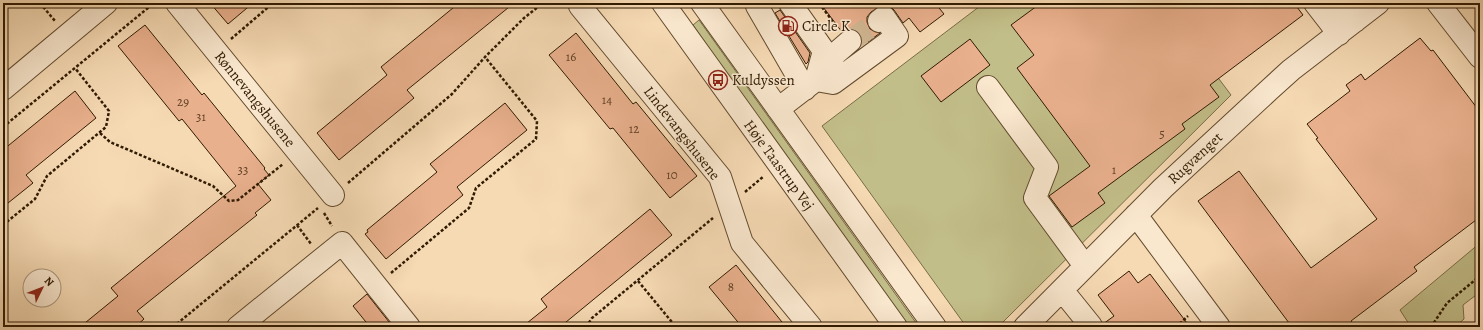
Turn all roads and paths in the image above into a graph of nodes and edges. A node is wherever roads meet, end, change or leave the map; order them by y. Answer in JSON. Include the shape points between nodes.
{"nodes":[{"id":1,"x":106,"y":3,"type":"edge"},
{"id":2,"x":154,"y":3,"type":"edge"},
{"id":3,"x":177,"y":3,"type":"edge"},
{"id":4,"x":273,"y":3,"type":"edge"},
{"id":5,"x":543,"y":3,"type":"edge"},
{"id":6,"x":663,"y":3,"type":"edge"},
{"id":7,"x":702,"y":3,"type":"edge"},
{"id":8,"x":757,"y":3,"type":"edge"},
{"id":9,"x":790,"y":3,"type":"edge"},
{"id":10,"x":1315,"y":3,"type":"edge"},
{"id":11,"x":1340,"y":3,"type":"edge"},
{"id":12,"x":1378,"y":3,"type":"edge"},
{"id":13,"x":1438,"y":3,"type":"edge"},
{"id":14,"x":580,"y":6,"type":"dead end"},
{"id":15,"x":879,"y":21,"type":"dead end"},
{"id":16,"x":1347,"y":28,"type":"junction"},
{"id":17,"x":850,"y":41,"type":"tunnel mouth"},
{"id":18,"x":216,"y":51,"type":"junction"},
{"id":19,"x":485,"y":57,"type":"junction"},
{"id":20,"x":1480,"y":58,"type":"edge"},
{"id":21,"x":75,"y":68,"type":"junction"},
{"id":22,"x":810,"y":85,"type":"junction"},
{"id":23,"x":988,"y":87,"type":"dead end"},
{"id":24,"x":3,"y":89,"type":"edge"},
{"id":25,"x":778,"y":109,"type":"junction"},
{"id":26,"x":3,"y":127,"type":"edge"},
{"id":27,"x":100,"y":133,"type":"junction"},
{"id":28,"x":298,"y":152,"type":"junction"},
{"id":29,"x":766,"y":174,"type":"dead end"},
{"id":30,"x":333,"y":196,"type":"junction"},
{"id":31,"x":729,"y":205,"type":"junction"},
{"id":32,"x":1136,"y":215,"type":"junction"},
{"id":33,"x":3,"y":225,"type":"edge"},
{"id":34,"x":1085,"y":266,"type":"junction"},
{"id":35,"x":1480,"y":276,"type":"edge"},
{"id":36,"x":638,"y":280,"type":"junction"},
{"id":37,"x":375,"y":285,"type":"junction"},
{"id":38,"x":1062,"y":290,"type":"junction"},
{"id":39,"x":1091,"y":326,"type":"edge"},
{"id":40,"x":173,"y":327,"type":"edge"},
{"id":41,"x":238,"y":327,"type":"edge"},
{"id":42,"x":409,"y":327,"type":"edge"},
{"id":43,"x":586,"y":327,"type":"edge"},
{"id":44,"x":676,"y":327,"type":"edge"},
{"id":45,"x":811,"y":327,"type":"edge"},
{"id":46,"x":896,"y":327,"type":"edge"},
{"id":47,"x":935,"y":327,"type":"edge"},
{"id":48,"x":1025,"y":327,"type":"edge"},
{"id":49,"x":1219,"y":327,"type":"edge"},
{"id":50,"x":1431,"y":327,"type":"edge"}],
"edges":[{"from":1,"to":24,"type":"street"},
{"from":2,"to":21,"type":"path"},
{"from":3,"to":18,"type":"street","name":"Rønnevangshusene"},
{"from":4,"to":18,"type":"path"},
{"from":5,"to":19,"type":"path"},
{"from":6,"to":46,"type":"street","name":"Høje Taastrup Vej"},
{"from":7,"to":25,"type":"street","name":"Høje Taastrup Vej"},
{"from":8,"to":22,"type":"street"},
{"from":9,"to":22,"type":"street","via":[[824,51]]},
{"from":10,"to":16,"type":"street"},
{"from":11,"to":16,"type":"street"},
{"from":12,"to":16,"type":"street","name":"Rugvænget"},
{"from":13,"to":20,"type":"street"},
{"from":14,"to":31,"type":"street","name":"Lindevangshusene","via":[[720,177]]},
{"from":15,"to":22,"type":"street","via":[[884,17],[897,36],[833,83]]},
{"from":16,"to":32,"type":"street","name":"Rugvænget","via":[[1291,70]]},
{"from":17,"to":22,"type":"street","via":[[835,54]]},
{"from":18,"to":28,"type":"street","name":"Rønnevangshusene"},
{"from":19,"to":30,"type":"path","via":[[452,94]]},
{"from":19,"to":37,"type":"path","via":[[537,121],[536,139],[476,188],[469,208]]},
{"from":21,"to":26,"type":"path"},
{"from":21,"to":27,"type":"path","via":[[109,111],[106,128]]},
{"from":22,"to":25,"type":"street"},
{"from":23,"to":34,"type":"street","via":[[1047,167],[1035,198]]},
{"from":25,"to":47,"type":"street","name":"Høje Taastrup Vej"},
{"from":27,"to":28,"type":"path","via":[[110,142],[213,186],[229,202],[238,200]]},
{"from":27,"to":33,"type":"path","via":[[47,176],[35,199]]},
{"from":28,"to":30,"type":"street","name":"Rønnevangshusene"},
{"from":29,"to":31,"type":"path"},
{"from":30,"to":40,"type":"path"},
{"from":31,"to":36,"type":"path"},
{"from":31,"to":45,"type":"street","name":"Lindevangshusene","via":[[742,244]]},
{"from":32,"to":34,"type":"street","name":"Rugvænget"},
{"from":32,"to":49,"type":"street"},
{"from":34,"to":38,"type":"street","name":"Rugvænget"},
{"from":35,"to":50,"type":"path","via":[[1447,303]]},
{"from":36,"to":43,"type":"path","via":[[592,318]]},
{"from":36,"to":44,"type":"path"},
{"from":37,"to":41,"type":"street","via":[[342,243]]},
{"from":37,"to":42,"type":"street"},
{"from":38,"to":39,"type":"street"},
{"from":38,"to":48,"type":"street","name":"Rugvænget"}]}
